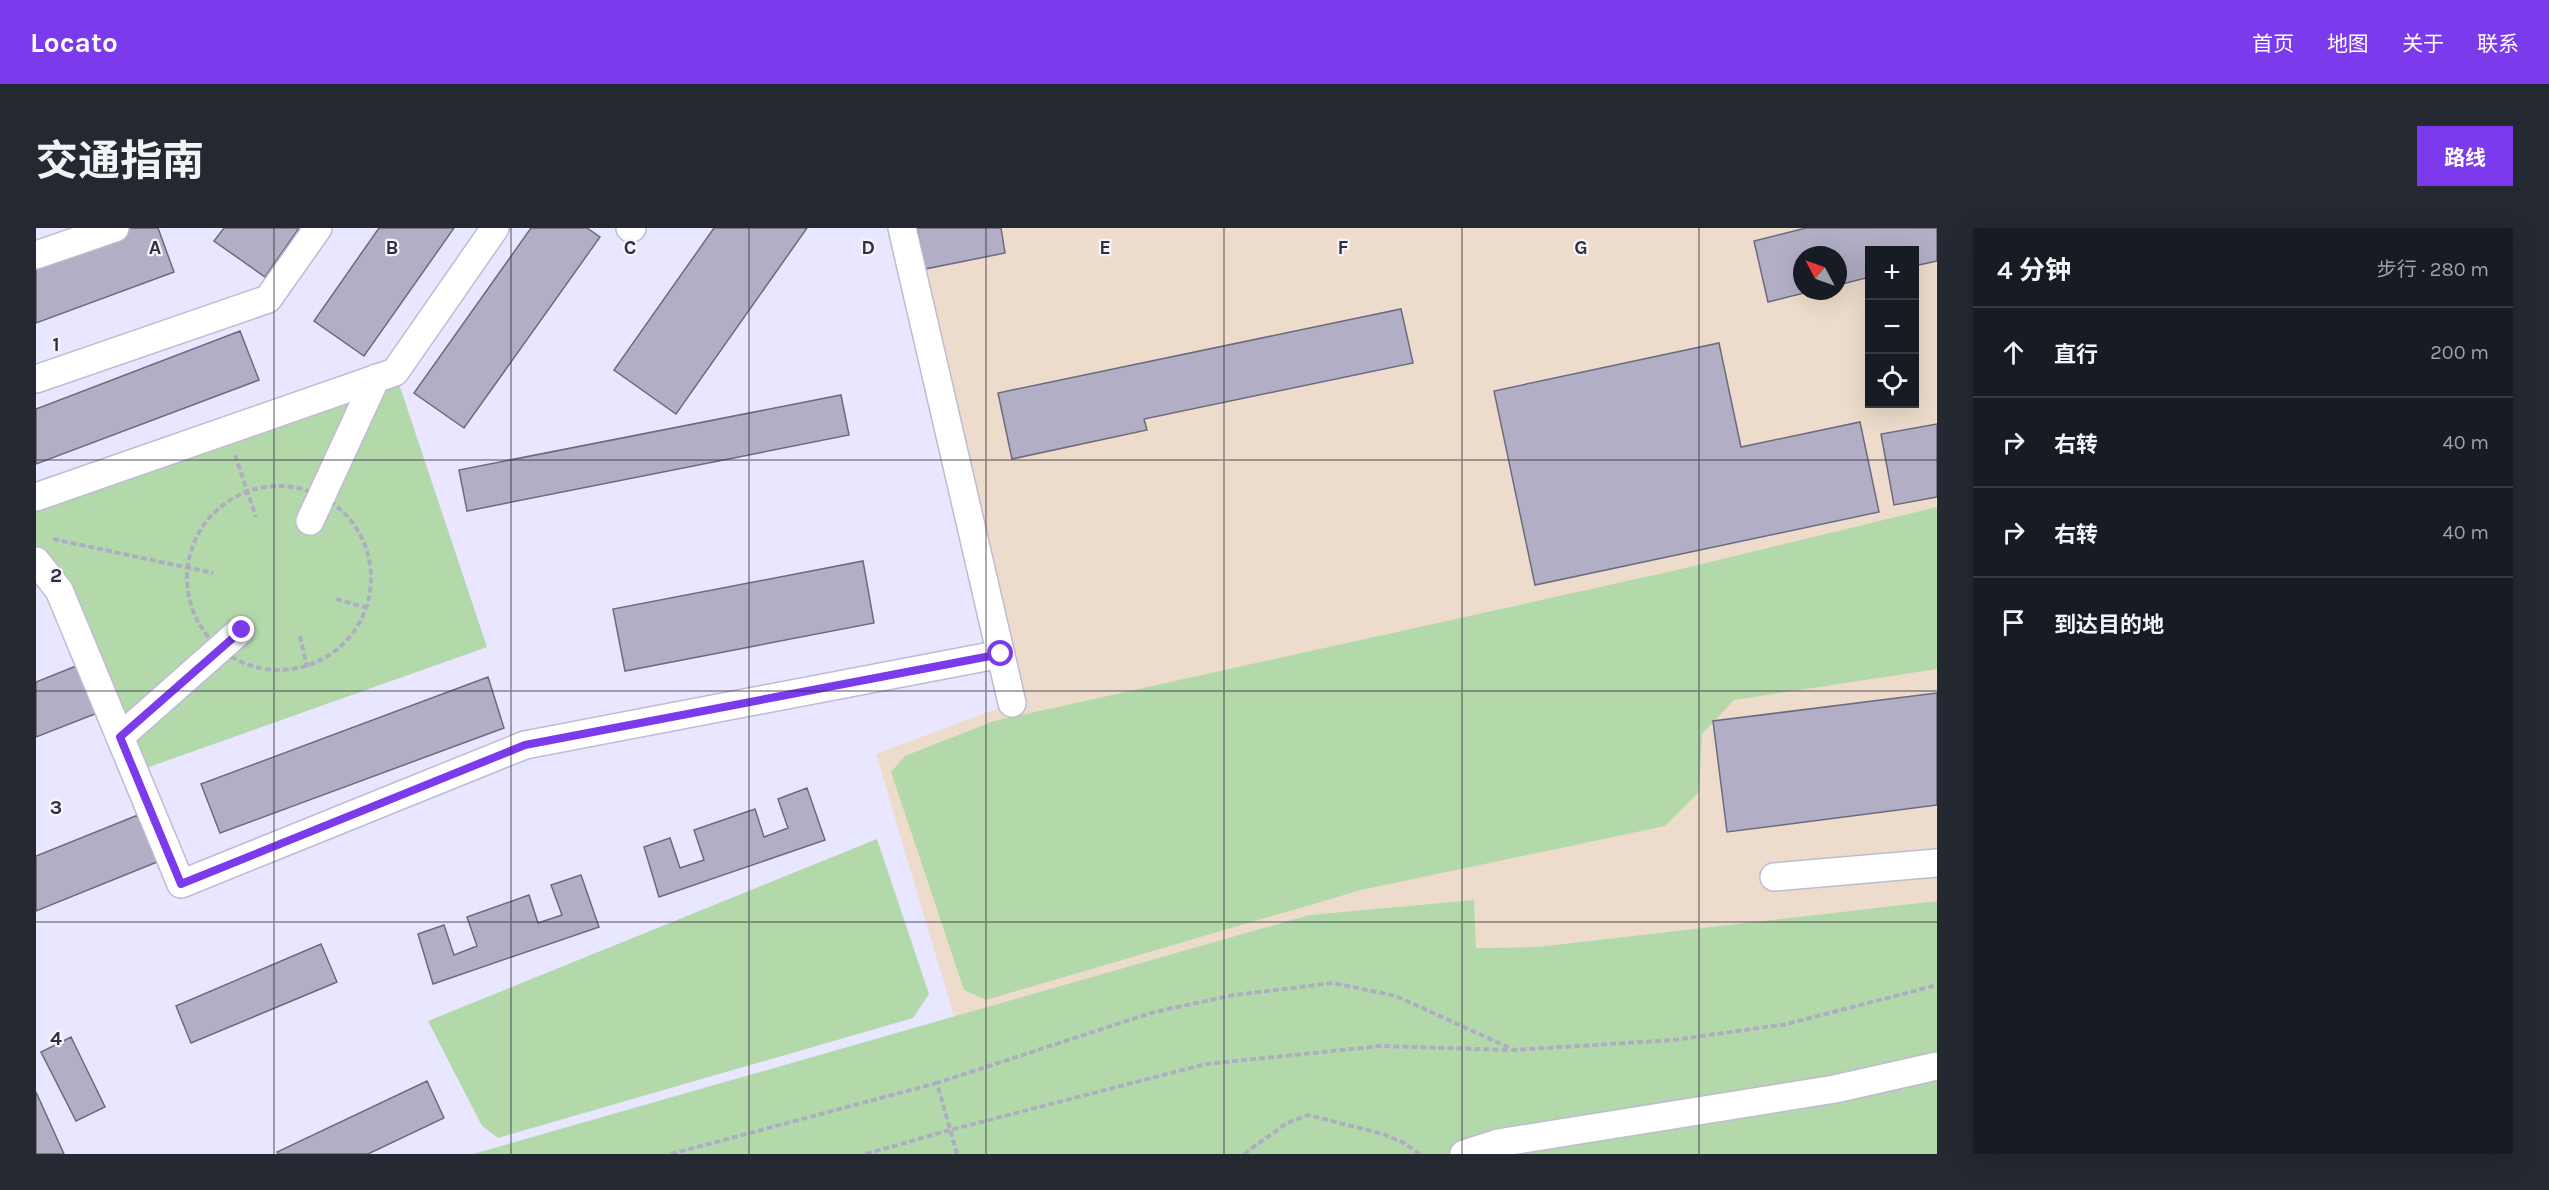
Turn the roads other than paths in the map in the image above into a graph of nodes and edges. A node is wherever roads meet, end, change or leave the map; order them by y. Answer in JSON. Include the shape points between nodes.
{"nodes":[{"id":1,"x":115,"y":228,"type":"edge"},
{"id":2,"x":318,"y":228,"type":"edge"},
{"id":3,"x":495,"y":228,"type":"edge"},
{"id":4,"x":902,"y":228,"type":"edge"},
{"id":5,"x":36,"y":255,"type":"edge"},
{"id":6,"x":376,"y":378,"type":"junction"},
{"id":7,"x":36,"y":379,"type":"edge"},
{"id":8,"x":36,"y":497,"type":"edge"},
{"id":9,"x":310,"y":521,"type":"dead end"},
{"id":10,"x":42,"y":549,"type":"edge"},
{"id":11,"x":242,"y":630,"type":"dead end"},
{"id":12,"x":1001,"y":654,"type":"dead end"},
{"id":13,"x":1012,"y":703,"type":"dead end"},
{"id":14,"x":120,"y":737,"type":"junction"},
{"id":15,"x":1937,"y":863,"type":"edge"},
{"id":16,"x":1774,"y":876,"type":"dead end"},
{"id":17,"x":1937,"y":1066,"type":"edge"},
{"id":18,"x":1464,"y":1154,"type":"edge"}],
"edges":[{"from":1,"to":5,"type":"street"},
{"from":2,"to":7,"type":"street","via":[[268,299]]},
{"from":3,"to":6,"type":"street","via":[[395,372]]},
{"from":4,"to":13,"type":"street"},
{"from":6,"to":8,"type":"street"},
{"from":6,"to":9,"type":"street"},
{"from":10,"to":14,"type":"street"},
{"from":11,"to":14,"type":"street"},
{"from":12,"to":14,"type":"street","via":[[525,745],[181,884]]},
{"from":15,"to":16,"type":"street"},
{"from":17,"to":18,"type":"street","via":[[1835,1089],[1498,1143]]}]}
